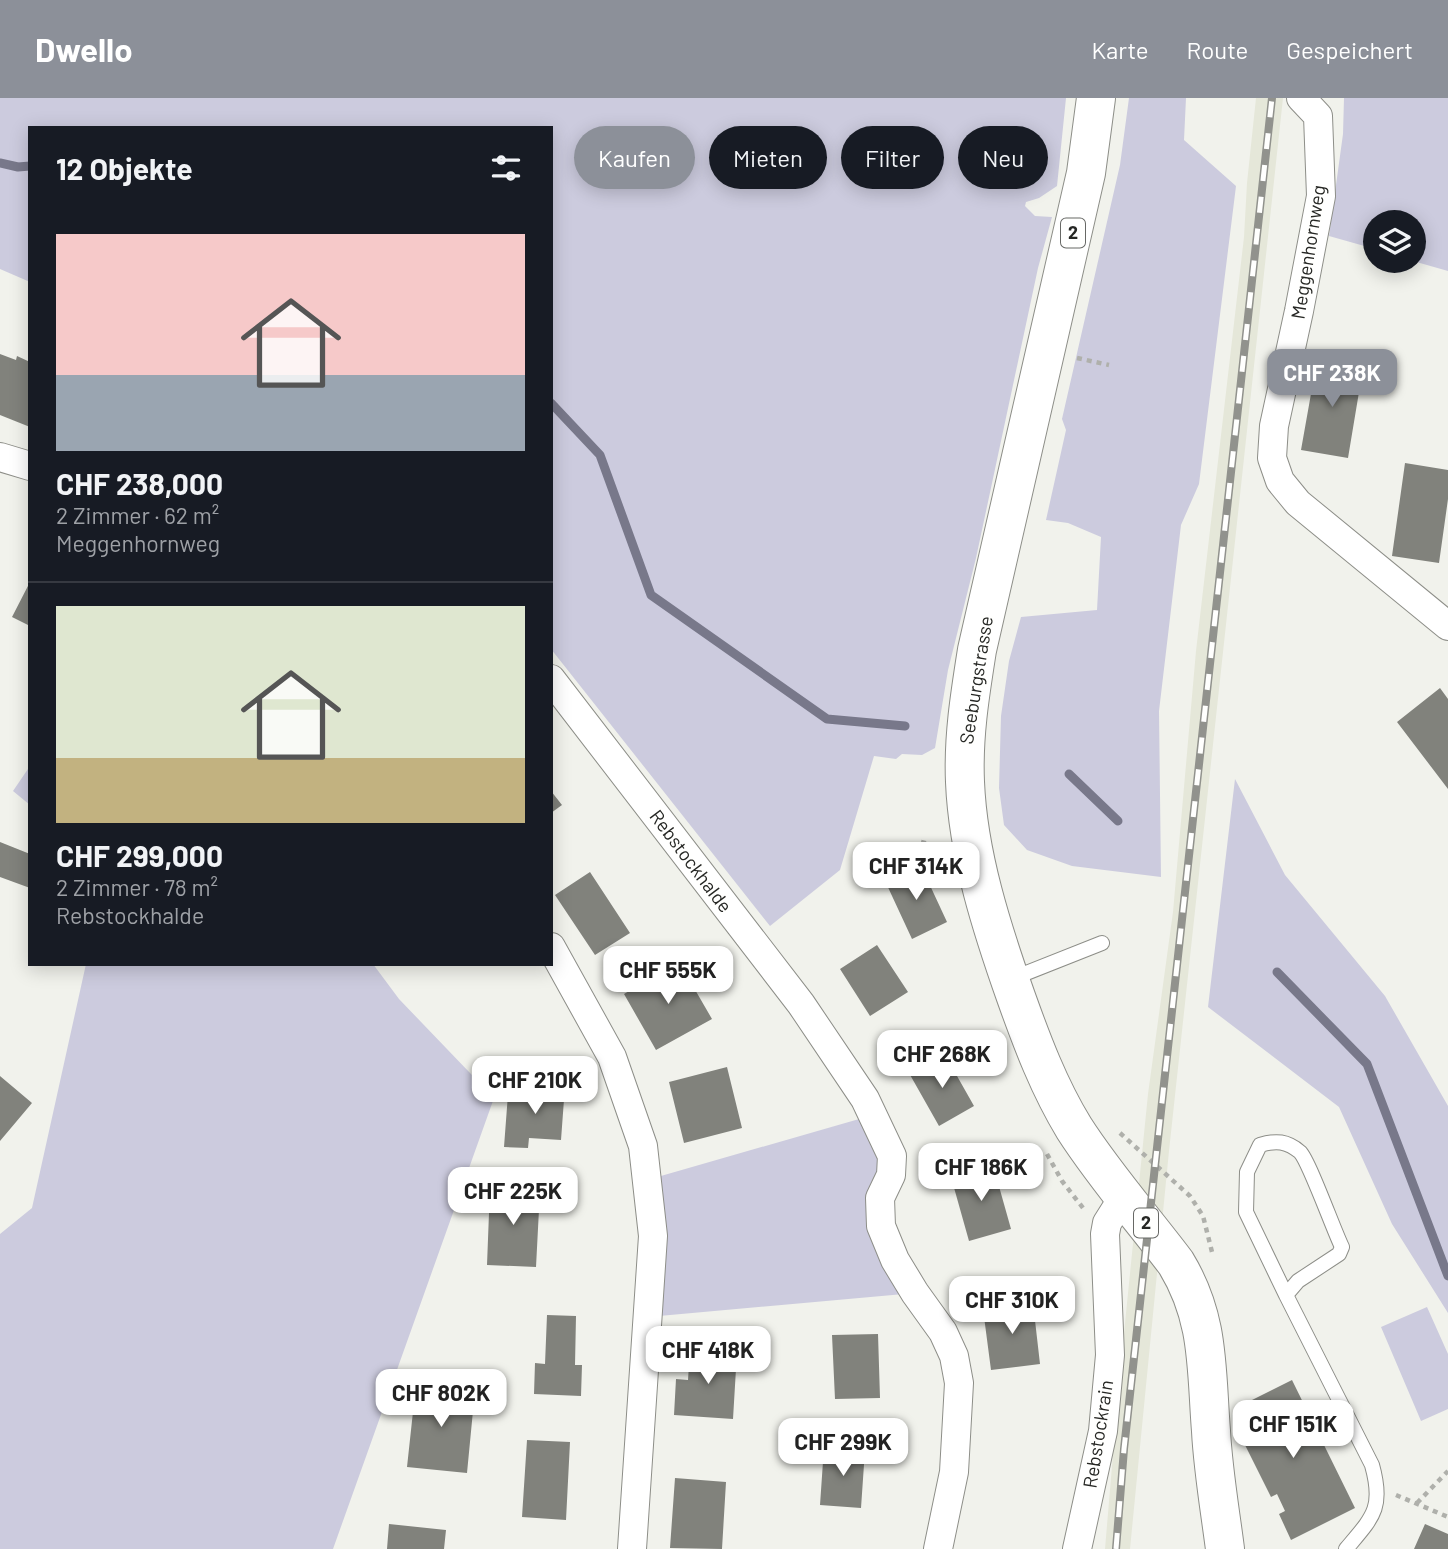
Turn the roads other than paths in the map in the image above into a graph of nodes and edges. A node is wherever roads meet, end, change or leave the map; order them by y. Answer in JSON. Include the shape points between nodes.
{"nodes":[{"id":1,"x":1096,"y":98,"type":"edge"},
{"id":2,"x":1313,"y":104,"type":"edge"},
{"id":3,"x":0,"y":457,"type":"edge"},
{"id":4,"x":28,"y":465,"type":"edge"},
{"id":5,"x":1448,"y":626,"type":"edge"},
{"id":6,"x":553,"y":682,"type":"edge"},
{"id":7,"x":1102,"y":943,"type":"dead end"},
{"id":8,"x":553,"y":951,"type":"edge"},
{"id":9,"x":1010,"y":979,"type":"junction"},
{"id":10,"x":1124,"y":1196,"type":"junction"},
{"id":11,"x":1286,"y":1294,"type":"junction"},
{"id":12,"x":632,"y":1549,"type":"edge"},
{"id":13,"x":938,"y":1549,"type":"edge"},
{"id":14,"x":1077,"y":1549,"type":"edge"},
{"id":15,"x":1225,"y":1549,"type":"edge"},
{"id":16,"x":1346,"y":1549,"type":"edge"}],
"edges":[{"from":1,"to":9,"type":"main road","name":"Seeburgstrasse","number":"2","via":[[1086,173],[977,650],[967,716],[965,781],[970,834]]},
{"from":2,"to":5,"type":"street","name":"Meggenhornweg","via":[[1321,196],[1274,426],[1272,458],[1280,481],[1298,503]]},
{"from":3,"to":4,"type":"street"},
{"from":6,"to":13,"type":"street","name":"Rebstockhalde","via":[[801,1004],[865,1099],[892,1156],[891,1175],[880,1198],[881,1226],[895,1260],[943,1332],[959,1383],[954,1472]]},
{"from":7,"to":9,"type":"lane"},
{"from":8,"to":12,"type":"street","via":[[612,1057],[643,1146],[653,1236]]},
{"from":9,"to":10,"type":"main road","name":"Seeburgstrasse","number":"2","via":[[1035,1048],[1070,1120]]},
{"from":10,"to":14,"type":"street","name":"Rebstockrain","via":[[1105,1234],[1110,1355],[1102,1431]]},
{"from":10,"to":15,"type":"main road","name":"Seeburgstrasse","number":"2","via":[[1187,1280],[1203,1328]]},
{"from":11,"to":11,"type":"lane","via":[[1342,1247],[1302,1154],[1284,1142],[1273,1141],[1260,1146],[1247,1172],[1246,1212]]},
{"from":11,"to":16,"type":"lane","via":[[1373,1465],[1378,1488],[1372,1518]]}]}
